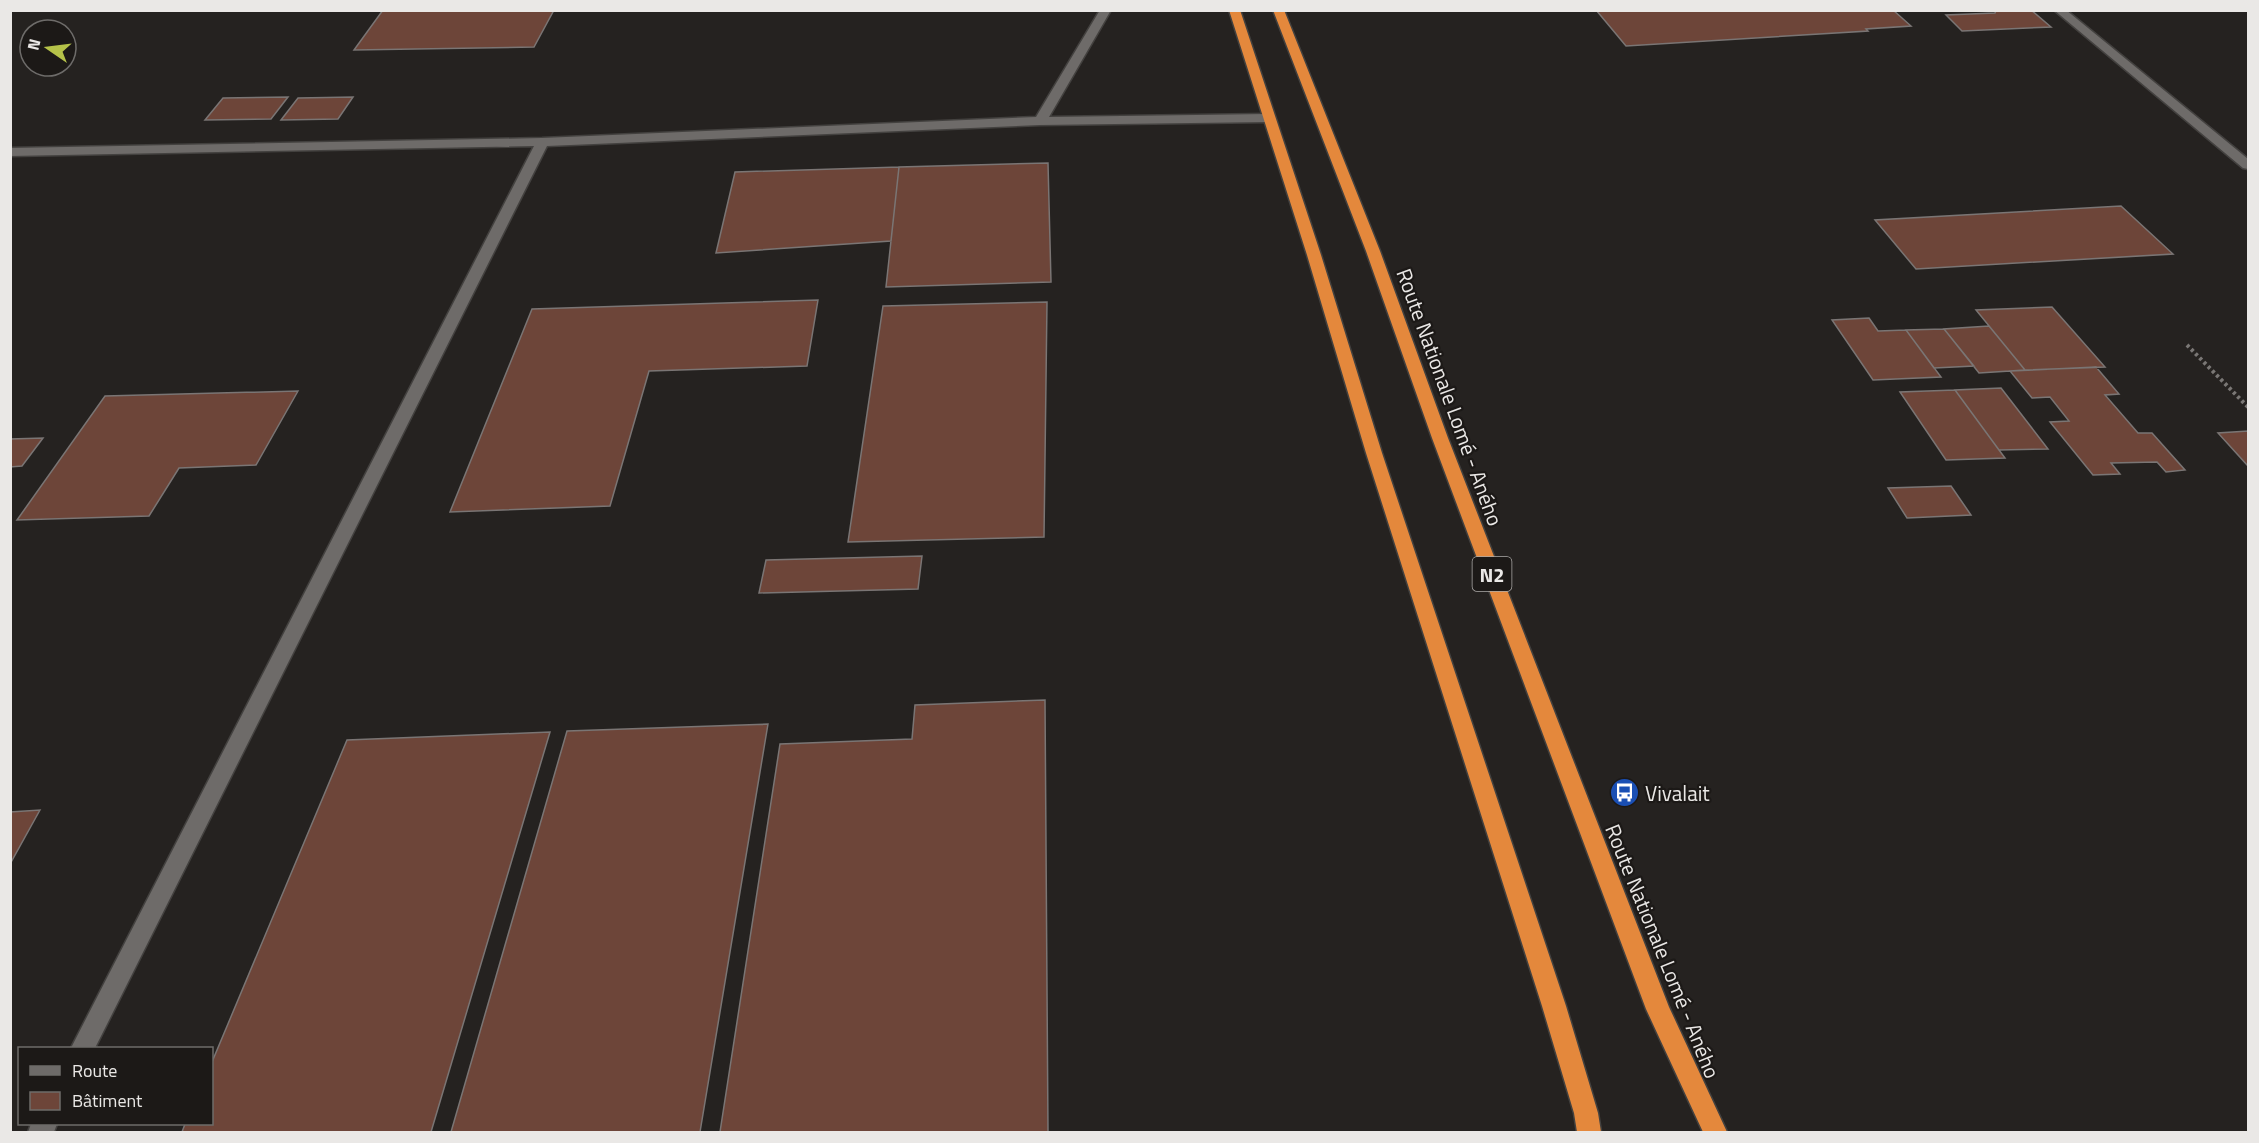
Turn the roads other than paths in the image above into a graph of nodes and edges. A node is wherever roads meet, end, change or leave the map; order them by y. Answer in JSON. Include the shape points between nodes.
{"nodes":[{"id":1,"x":1106,"y":10,"type":"edge"},
{"id":2,"x":1234,"y":10,"type":"edge"},
{"id":3,"x":1278,"y":10,"type":"edge"},
{"id":4,"x":2059,"y":10,"type":"edge"},
{"id":5,"x":1268,"y":118,"type":"junction"},
{"id":6,"x":1040,"y":121,"type":"junction"},
{"id":7,"x":542,"y":142,"type":"junction"},
{"id":8,"x":10,"y":152,"type":"edge"},
{"id":9,"x":2248,"y":165,"type":"edge"},
{"id":10,"x":84,"y":1047,"type":"edge"},
{"id":11,"x":1589,"y":1132,"type":"edge"},
{"id":12,"x":1715,"y":1132,"type":"edge"}],
"edges":[{"from":1,"to":6,"type":"lane"},
{"from":2,"to":5,"type":"highway"},
{"from":3,"to":12,"type":"highway","name":"Route Nationale Lomé - Aného","number":"N2","via":[[1658,1009]]},
{"from":4,"to":9,"type":"lane"},
{"from":5,"to":6,"type":"lane"},
{"from":5,"to":11,"type":"highway","via":[[1554,1006]]},
{"from":6,"to":7,"type":"lane"},
{"from":7,"to":8,"type":"lane"},
{"from":7,"to":10,"type":"lane"}]}
